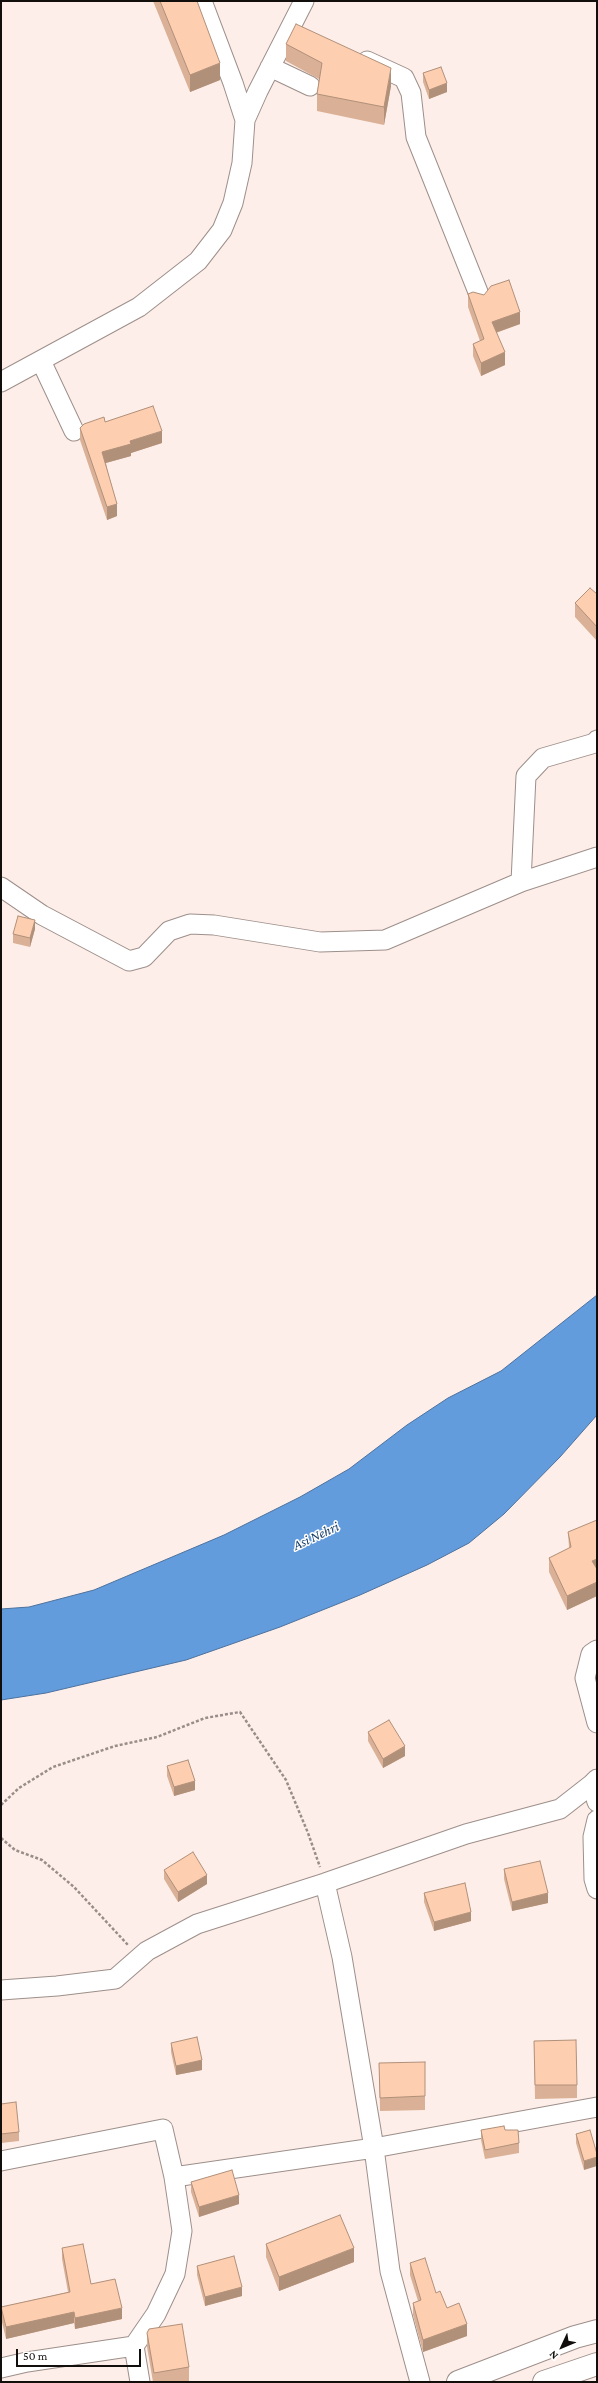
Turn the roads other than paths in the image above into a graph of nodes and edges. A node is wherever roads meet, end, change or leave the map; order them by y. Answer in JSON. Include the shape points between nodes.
{"nodes":[{"id":1,"x":202,"y":1,"type":"edge"},
{"id":2,"x":304,"y":1,"type":"edge"},
{"id":3,"x":348,"y":52,"type":"edge"},
{"id":4,"x":270,"y":67,"type":"junction"},
{"id":5,"x":310,"y":86,"type":"dead end"},
{"id":6,"x":245,"y":120,"type":"junction"},
{"id":7,"x":480,"y":298,"type":"edge"},
{"id":8,"x":41,"y":361,"type":"junction"},
{"id":9,"x":1,"y":382,"type":"edge"},
{"id":10,"x":74,"y":431,"type":"dead end"},
{"id":11,"x":597,"y":740,"type":"edge"},
{"id":12,"x":597,"y":857,"type":"edge"},
{"id":13,"x":521,"y":882,"type":"junction"},
{"id":14,"x":1,"y":887,"type":"edge"},
{"id":15,"x":597,"y":1650,"type":"edge"},
{"id":16,"x":596,"y":1711,"type":"edge"},
{"id":17,"x":595,"y":1788,"type":"edge"},
{"id":18,"x":597,"y":1820,"type":"edge"},
{"id":19,"x":325,"y":1883,"type":"junction"},
{"id":20,"x":597,"y":1889,"type":"edge"},
{"id":21,"x":1,"y":1990,"type":"edge"},
{"id":22,"x":597,"y":2107,"type":"edge"},
{"id":23,"x":374,"y":2148,"type":"junction"},
{"id":24,"x":1,"y":2161,"type":"edge"},
{"id":25,"x":174,"y":2177,"type":"junction"},
{"id":26,"x":597,"y":2331,"type":"edge"},
{"id":27,"x":134,"y":2346,"type":"junction"},
{"id":28,"x":597,"y":2364,"type":"edge"},
{"id":29,"x":1,"y":2368,"type":"edge"},
{"id":30,"x":140,"y":2382,"type":"edge"},
{"id":31,"x":420,"y":2382,"type":"edge"},
{"id":32,"x":458,"y":2382,"type":"edge"},
{"id":33,"x":544,"y":2382,"type":"edge"}],
"edges":[{"from":1,"to":6,"type":"street"},
{"from":2,"to":4,"type":"street","via":[[298,30]]},
{"from":3,"to":7,"type":"street","via":[[404,78],[411,93],[416,137]]},
{"from":4,"to":5,"type":"street"},
{"from":4,"to":6,"type":"street"},
{"from":6,"to":8,"type":"street","via":[[242,163],[234,203],[222,230],[198,261],[139,307]]},
{"from":8,"to":9,"type":"street"},
{"from":8,"to":10,"type":"street"},
{"from":11,"to":13,"type":"street","via":[[595,743],[543,758],[526,776]]},
{"from":12,"to":13,"type":"street"},
{"from":13,"to":14,"type":"street","via":[[385,940],[320,942],[214,925],[190,924],[169,931],[144,957],[129,961],[42,915]]},
{"from":15,"to":16,"type":"street","via":[[591,1654],[585,1678]]},
{"from":17,"to":19,"type":"street","via":[[560,1809],[466,1834]]},
{"from":18,"to":20,"type":"street","via":[[593,1837],[594,1879]]},
{"from":19,"to":21,"type":"street","via":[[197,1924],[140,1957],[115,1979]]},
{"from":19,"to":23,"type":"street","via":[[342,1957]]},
{"from":22,"to":23,"type":"street"},
{"from":23,"to":25,"type":"street"},
{"from":23,"to":31,"type":"street","via":[[390,2271]]},
{"from":24,"to":25,"type":"street","via":[[163,2129]]},
{"from":25,"to":27,"type":"street","via":[[182,2231],[175,2274],[156,2314]]},
{"from":26,"to":32,"type":"highway"},
{"from":27,"to":29,"type":"street"},
{"from":27,"to":30,"type":"street"},
{"from":28,"to":33,"type":"highway"}]}
